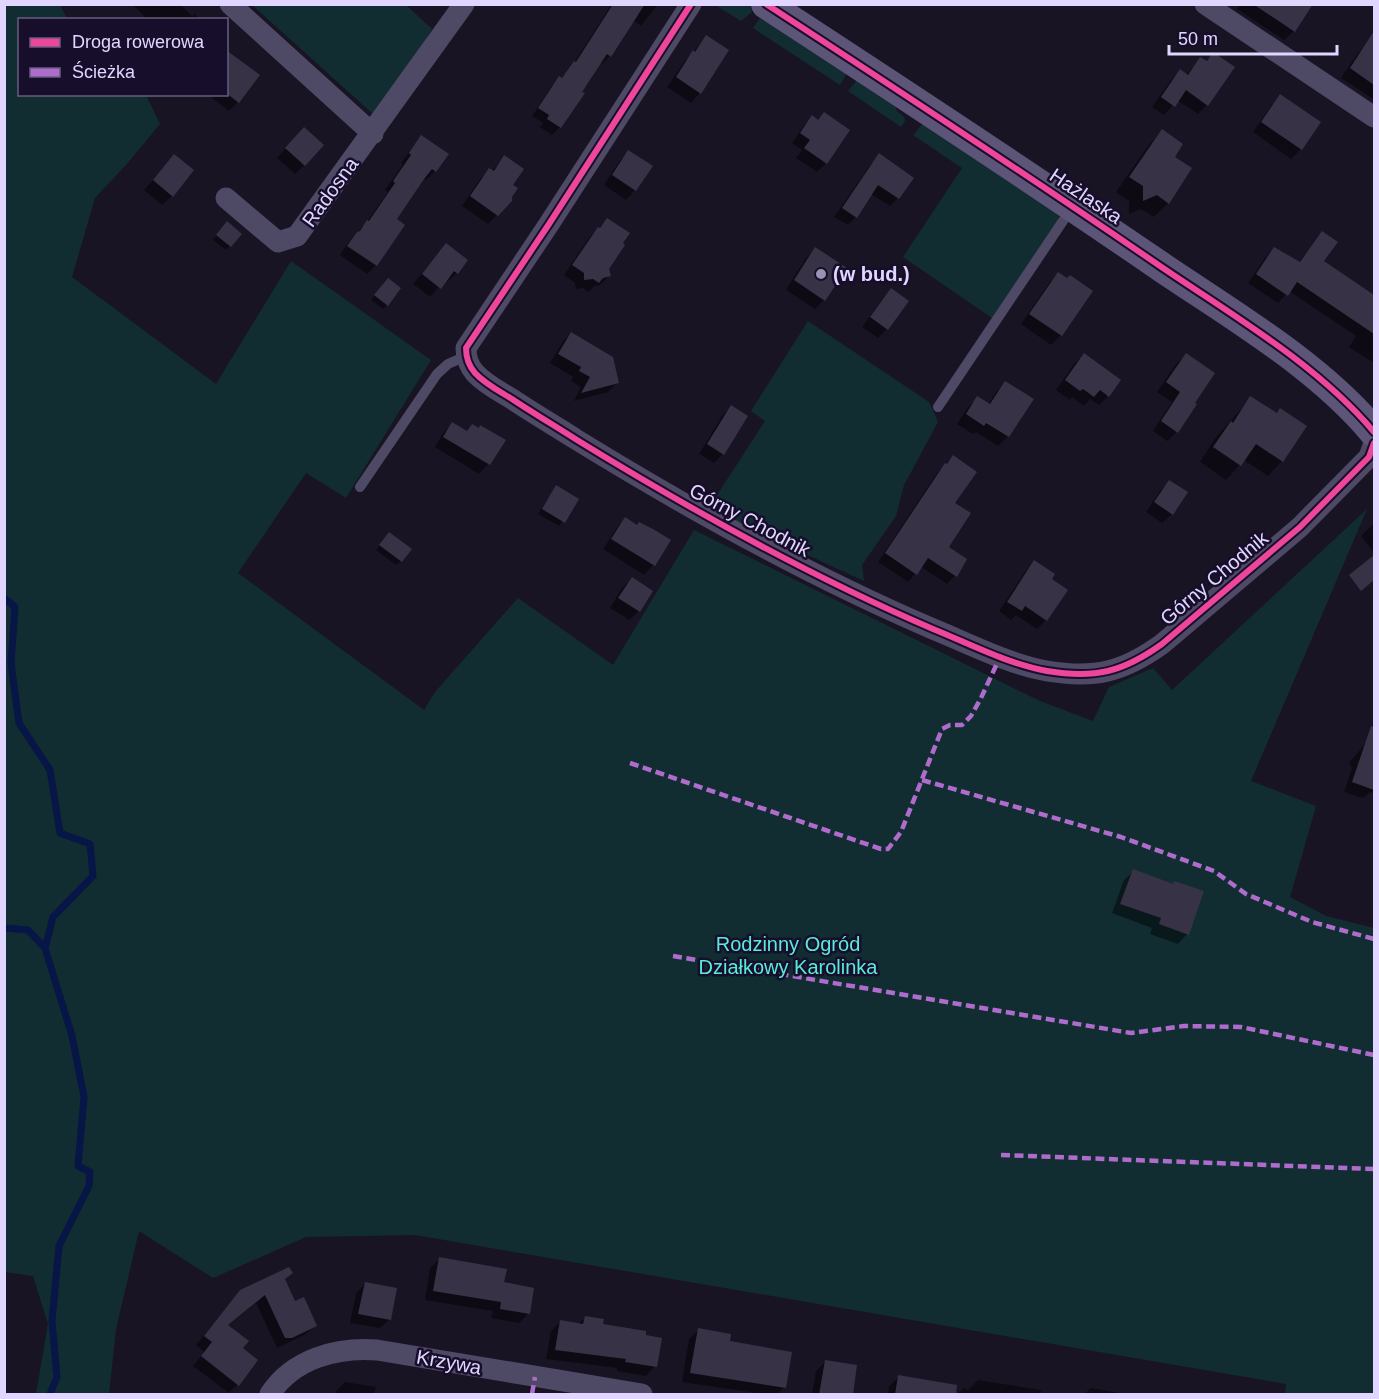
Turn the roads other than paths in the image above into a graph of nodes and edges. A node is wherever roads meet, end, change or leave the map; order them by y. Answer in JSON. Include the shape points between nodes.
{"nodes":[{"id":1,"x":230,"y":4,"type":"edge"},
{"id":2,"x":464,"y":4,"type":"edge"},
{"id":3,"x":691,"y":4,"type":"edge"},
{"id":4,"x":1205,"y":4,"type":"edge"},
{"id":5,"x":772,"y":6,"type":"edge"},
{"id":6,"x":1374,"y":117,"type":"edge"},
{"id":7,"x":373,"y":134,"type":"junction"},
{"id":8,"x":226,"y":198,"type":"dead end"},
{"id":9,"x":1073,"y":206,"type":"junction"},
{"id":10,"x":466,"y":356,"type":"junction"},
{"id":11,"x":938,"y":406,"type":"dead end"},
{"id":12,"x":1374,"y":432,"type":"edge"},
{"id":13,"x":1374,"y":443,"type":"edge"},
{"id":14,"x":360,"y":487,"type":"dead end"},
{"id":15,"x":270,"y":1395,"type":"edge"},
{"id":16,"x":642,"y":1395,"type":"edge"}],
"edges":[{"from":1,"to":7,"type":"street"},
{"from":2,"to":7,"type":"street","name":"Radosna"},
{"from":3,"to":10,"type":"street","via":[[471,339]]},
{"from":4,"to":6,"type":"street"},
{"from":5,"to":9,"type":"street","name":"Hażlaska"},
{"from":7,"to":8,"type":"street","name":"Radosna","via":[[297,236],[278,242]]},
{"from":9,"to":11,"type":"lane"},
{"from":9,"to":12,"type":"street","name":"Hażlaska","via":[[1270,341],[1338,395]]},
{"from":10,"to":13,"type":"street","name":"Górny Chodnik","via":[[475,372],[500,392],[663,492],[764,548],[883,608],[1000,657],[1045,671],[1078,675],[1111,672],[1162,644],[1300,526],[1369,457]]},
{"from":10,"to":14,"type":"lane","via":[[437,374]]},
{"from":15,"to":16,"type":"street","name":"Krzywa","via":[[304,1363],[358,1348]]}]}
